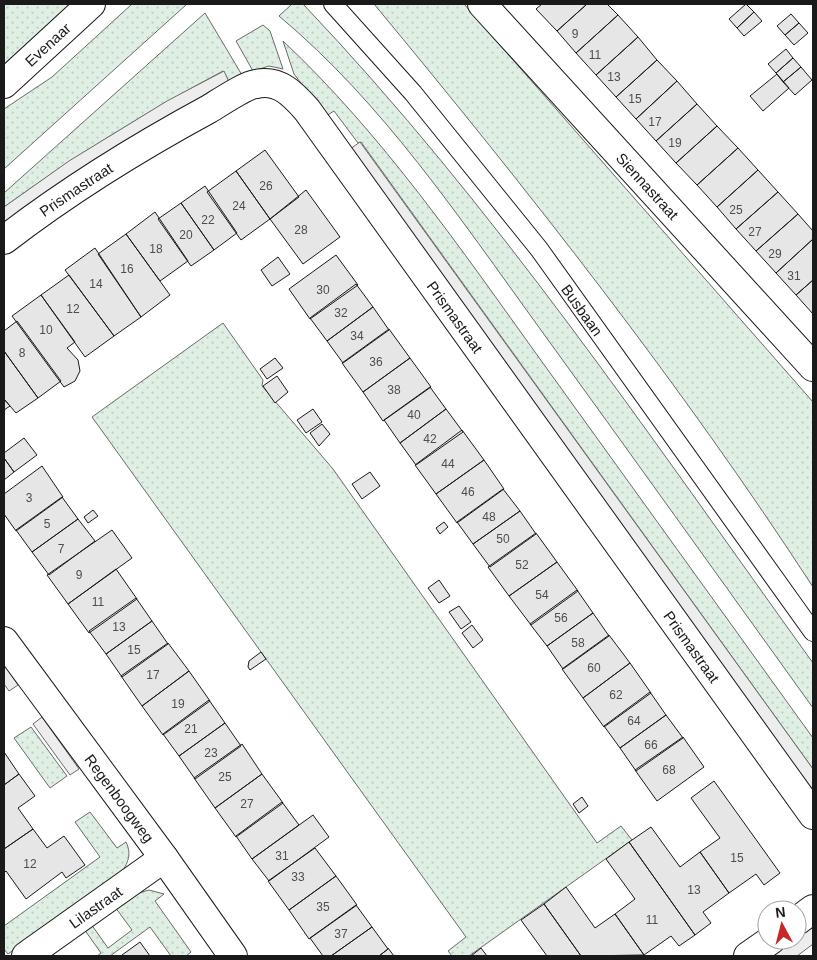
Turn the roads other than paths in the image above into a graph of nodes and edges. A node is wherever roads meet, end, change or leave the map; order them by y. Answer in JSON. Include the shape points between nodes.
{"nodes":[{"id":1,"x":91,"y":4,"type":"edge"},
{"id":2,"x":333,"y":4,"type":"edge"},
{"id":3,"x":482,"y":4,"type":"edge"},
{"id":4,"x":4,"y":84,"type":"edge"},
{"id":5,"x":4,"y":240,"type":"edge"},
{"id":6,"x":813,"y":367,"type":"edge"},
{"id":7,"x":813,"y":632,"type":"edge"},
{"id":8,"x":4,"y":641,"type":"edge"},
{"id":9,"x":813,"y":815,"type":"edge"},
{"id":10,"x":164,"y":858,"type":"junction"},
{"id":11,"x":26,"y":956,"type":"edge"},
{"id":12,"x":233,"y":956,"type":"edge"}],
"edges":[{"from":1,"to":4,"type":"street","name":"Evenaar"},
{"from":2,"to":7,"type":"lane","name":"Busbaan","via":[[413,94],[539,249]]},
{"from":3,"to":6,"type":"street","name":"Siennastraat"},
{"from":5,"to":9,"type":"street","name":"Prismastraat","via":[[135,149],[255,84],[279,84],[307,110]]},
{"from":8,"to":10,"type":"street","name":"Regenboogweg"},
{"from":10,"to":11,"type":"street","name":"Lilastraat"},
{"from":10,"to":12,"type":"street","name":"Regenboogweg"}]}
